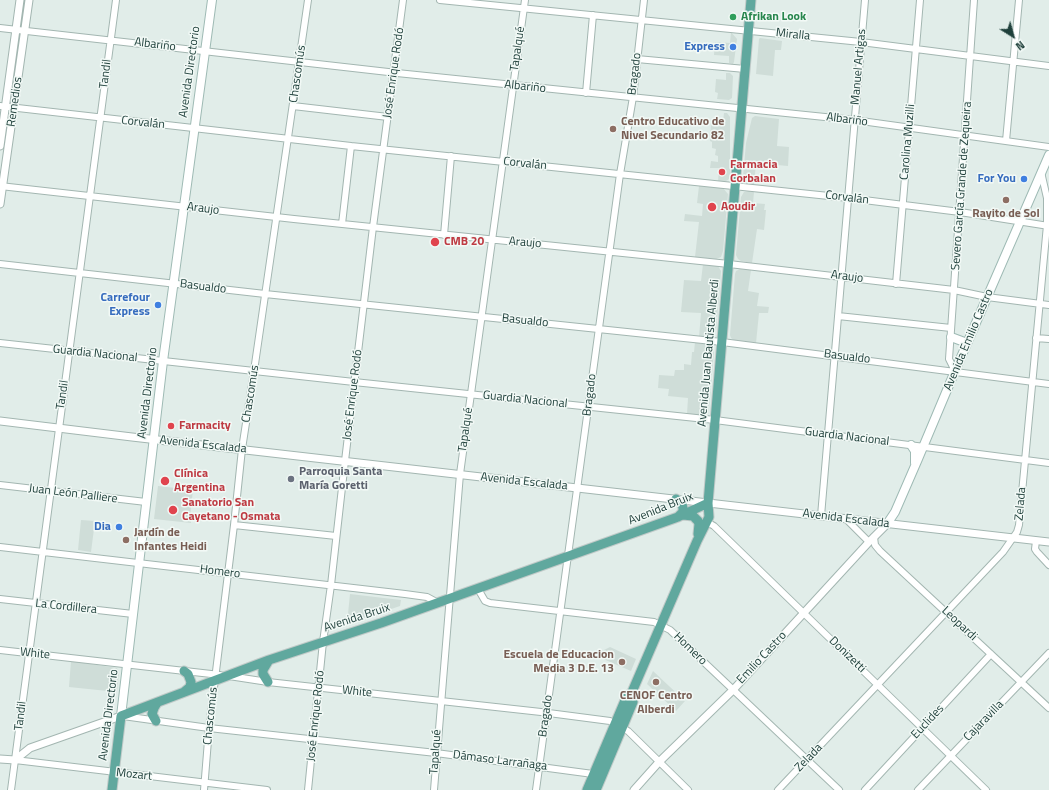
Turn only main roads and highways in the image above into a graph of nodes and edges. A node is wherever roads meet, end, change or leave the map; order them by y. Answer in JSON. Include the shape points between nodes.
{"nodes":[{"id":1,"x":212,"y":0,"type":"edge"},
{"id":2,"x":751,"y":0,"type":"edge"},
{"id":3,"x":1049,"y":155,"type":"edge"},
{"id":4,"x":951,"y":338,"type":"road end"},
{"id":5,"x":967,"y":343,"type":"junction"},
{"id":6,"x":911,"y":446,"type":"road end"},
{"id":7,"x":914,"y":469,"type":"junction"},
{"id":8,"x":676,"y":499,"type":"road end"},
{"id":9,"x":708,"y":503,"type":"junction"},
{"id":10,"x":680,"y":516,"type":"junction"},
{"id":11,"x":887,"y":524,"type":"road end"},
{"id":12,"x":697,"y":541,"type":"junction"},
{"id":13,"x":269,"y":660,"type":"junction"},
{"id":14,"x":184,"y":671,"type":"road end"},
{"id":15,"x":268,"y":682,"type":"road end"},
{"id":16,"x":183,"y":692,"type":"junction"},
{"id":17,"x":157,"y":703,"type":"junction"},
{"id":18,"x":122,"y":716,"type":"junction"},
{"id":19,"x":156,"y":721,"type":"road end"},
{"id":20,"x":619,"y":726,"type":"junction"},
{"id":21,"x":112,"y":790,"type":"edge"},
{"id":22,"x":586,"y":790,"type":"edge"},
{"id":23,"x":596,"y":790,"type":"edge"}],
"edges":[{"from":1,"to":18,"type":"main road","name":"Avenida Directorio","via":[[146,502]]},
{"from":2,"to":9,"type":"main road","name":"Avenida Juan Bautista Alberdi"},
{"from":3,"to":5,"type":"main road","name":"Avenida Emilio Castro"},
{"from":4,"to":5,"type":"main road"},
{"from":5,"to":7,"type":"main road","name":"Avenida Emilio Castro"},
{"from":6,"to":7,"type":"main road","via":[[916,455]]},
{"from":7,"to":11,"type":"main road","name":"Avenida Emilio Castro"},
{"from":8,"to":10,"type":"main road","via":[[683,508]]},
{"from":9,"to":10,"type":"main road","name":"Avenida Bruix"},
{"from":9,"to":12,"type":"main road","name":"Avenida Juan Bautista Alberdi","via":[[707,522]]},
{"from":10,"to":12,"type":"main road","via":[[693,516],[698,521]]},
{"from":10,"to":13,"type":"main road","name":"Avenida Bruix","via":[[450,599]]},
{"from":12,"to":20,"type":"main road","name":"Avenida Juan Bautista Alberdi","via":[[632,692],[633,702]]},
{"from":13,"to":15,"type":"main road","via":[[263,670]]},
{"from":13,"to":16,"type":"main road","name":"Avenida Bruix","via":[[226,676],[215,677]]},
{"from":14,"to":16,"type":"main road","via":[[191,682],[190,687]]},
{"from":16,"to":17,"type":"main road","name":"Avenida Bruix"},
{"from":17,"to":18,"type":"main road","name":"Avenida Bruix"},
{"from":17,"to":19,"type":"main road","via":[[152,714]]},
{"from":18,"to":21,"type":"main road","name":"Avenida Directorio"},
{"from":20,"to":22,"type":"main road","name":"Avenida Juan Bautista Alberdi"},
{"from":20,"to":23,"type":"main road","name":"Avenida Juan Bautista Alberdi"}]}
